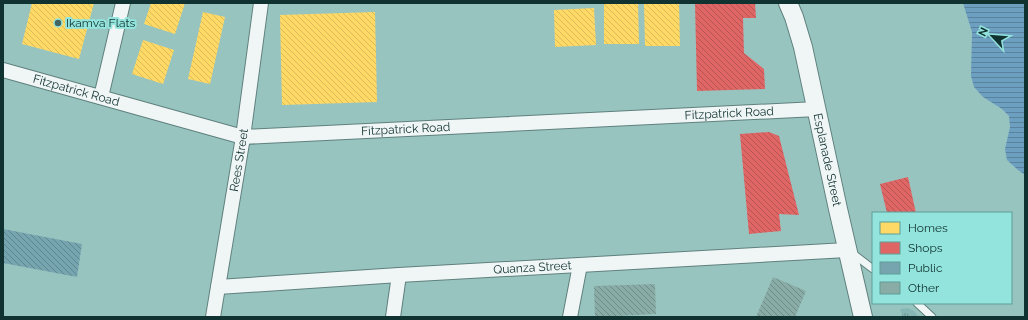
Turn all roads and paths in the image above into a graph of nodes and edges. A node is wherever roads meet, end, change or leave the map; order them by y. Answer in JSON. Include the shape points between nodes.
{"nodes":[{"id":1,"x":123,"y":3,"type":"edge"},
{"id":2,"x":261,"y":3,"type":"edge"},
{"id":3,"x":788,"y":3,"type":"edge"},
{"id":4,"x":3,"y":70,"type":"edge"},
{"id":5,"x":100,"y":97,"type":"junction"},
{"id":6,"x":817,"y":109,"type":"junction"},
{"id":7,"x":243,"y":137,"type":"junction"},
{"id":8,"x":847,"y":250,"type":"junction"},
{"id":9,"x":580,"y":265,"type":"junction"},
{"id":10,"x":872,"y":268,"type":"edge"},
{"id":11,"x":399,"y":275,"type":"junction"},
{"id":12,"x":218,"y":287,"type":"junction"},
{"id":13,"x":918,"y":304,"type":"edge"},
{"id":14,"x":213,"y":317,"type":"edge"},
{"id":15,"x":392,"y":317,"type":"edge"},
{"id":16,"x":570,"y":317,"type":"edge"},
{"id":17,"x":863,"y":317,"type":"edge"},
{"id":18,"x":932,"y":317,"type":"edge"}],
"edges":[{"from":1,"to":5,"type":"street"},
{"from":2,"to":7,"type":"street","name":"Rees Street"},
{"from":3,"to":6,"type":"street","name":"Esplanade Street","via":[[801,40]]},
{"from":4,"to":5,"type":"street","name":"Fitzpatrick Road"},
{"from":5,"to":7,"type":"street","name":"Fitzpatrick Road"},
{"from":6,"to":7,"type":"street","name":"Fitzpatrick Road"},
{"from":6,"to":8,"type":"street","name":"Esplanade Street"},
{"from":7,"to":12,"type":"street","name":"Rees Street"},
{"from":8,"to":9,"type":"street","name":"Quanza Street"},
{"from":8,"to":10,"type":"lane"},
{"from":8,"to":17,"type":"street","name":"Esplanade Street"},
{"from":9,"to":11,"type":"street","name":"Quanza Street"},
{"from":9,"to":16,"type":"street"},
{"from":11,"to":12,"type":"street","name":"Quanza Street"},
{"from":11,"to":15,"type":"street"},
{"from":12,"to":14,"type":"street","name":"Rees Street"},
{"from":13,"to":18,"type":"lane"}]}
